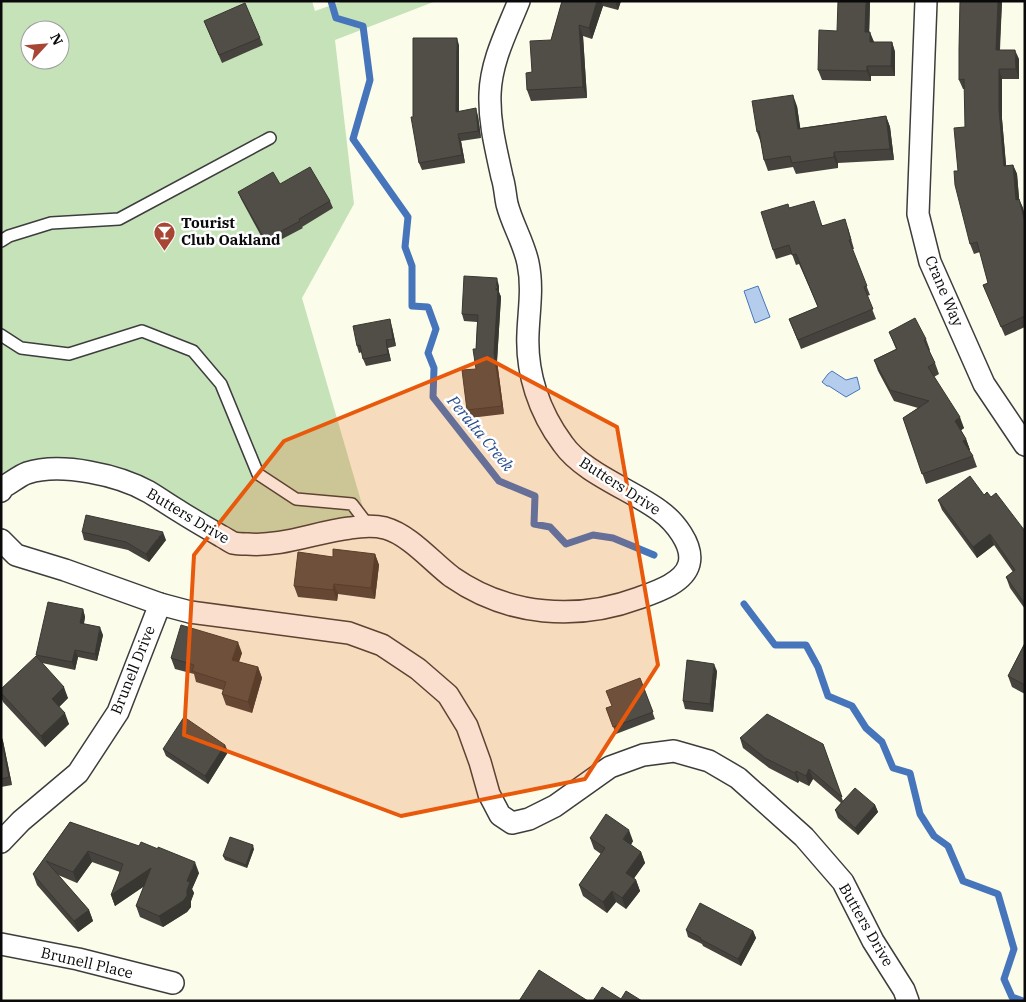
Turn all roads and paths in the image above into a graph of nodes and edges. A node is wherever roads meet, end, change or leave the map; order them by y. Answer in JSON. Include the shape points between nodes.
{"nodes":[{"id":1,"x":519,"y":1,"type":"edge"},
{"id":2,"x":926,"y":1,"type":"edge"},
{"id":3,"x":270,"y":138,"type":"dead end"},
{"id":4,"x":1,"y":241,"type":"edge"},
{"id":5,"x":1,"y":335,"type":"edge"},
{"id":6,"x":1025,"y":445,"type":"edge"},
{"id":7,"x":1,"y":491,"type":"edge"},
{"id":8,"x":368,"y":526,"type":"junction"},
{"id":9,"x":1,"y":540,"type":"edge"},
{"id":10,"x":160,"y":604,"type":"junction"},
{"id":11,"x":1,"y":842,"type":"edge"},
{"id":12,"x":1,"y":944,"type":"edge"},
{"id":13,"x":173,"y":983,"type":"dead end"},
{"id":14,"x":908,"y":1001,"type":"edge"}],
"edges":[{"from":1,"to":8,"type":"street","name":"Butters Drive","via":[[493,67],[490,113],[507,205],[528,260],[532,294],[529,371],[539,403],[563,445],[575,458],[660,511],[677,527],[688,547],[690,563],[681,578],[622,604],[575,613],[542,611],[510,604],[474,590],[388,528]]},
{"from":2,"to":6,"type":"street","name":"Crane Way","via":[[918,214],[930,262],[984,384]]},
{"from":3,"to":4,"type":"lane","via":[[119,219],[51,224]]},
{"from":5,"to":8,"type":"lane","via":[[21,348],[70,354],[142,331],[194,352],[221,384],[258,474],[296,499],[352,504]]},
{"from":7,"to":8,"type":"street","name":"Butters Drive","via":[[27,474],[60,469],[100,473],[147,490],[233,543],[278,543]]},
{"from":9,"to":10,"type":"street","name":"Butters Drive","via":[[16,555]]},
{"from":10,"to":11,"type":"street","name":"Brunell Drive","via":[[118,712],[78,773]]},
{"from":10,"to":14,"type":"street","name":"Butters Drive","via":[[190,612],[348,633],[382,645],[418,669],[448,696],[467,726],[489,794],[500,816],[512,823],[529,819],[555,806],[610,767],[643,755],[674,751],[709,761],[738,778],[804,837],[843,882]]},
{"from":12,"to":13,"type":"street","name":"Brunell Place"}]}
